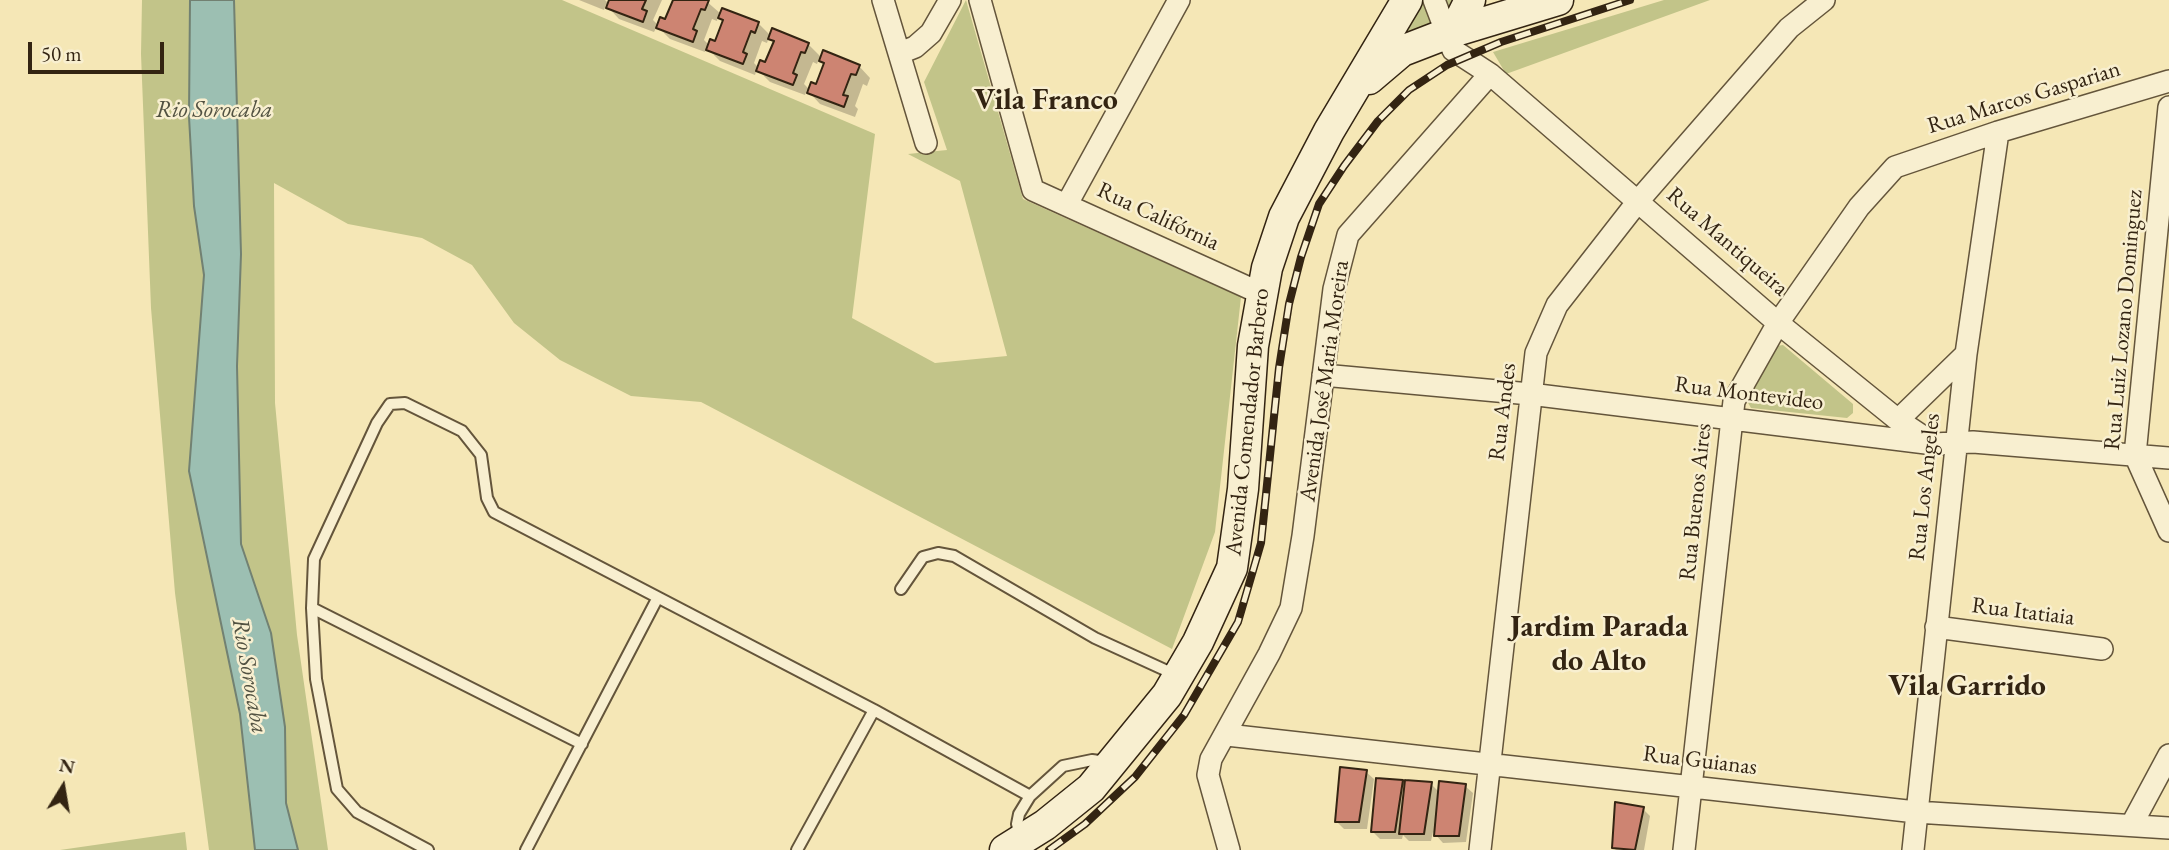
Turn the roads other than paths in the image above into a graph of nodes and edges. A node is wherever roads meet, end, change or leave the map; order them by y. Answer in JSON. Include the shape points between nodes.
{"nodes":[{"id":1,"x":883,"y":0,"type":"edge"},
{"id":2,"x":950,"y":0,"type":"edge"},
{"id":3,"x":980,"y":0,"type":"edge"},
{"id":4,"x":1179,"y":0,"type":"edge"},
{"id":5,"x":1407,"y":0,"type":"edge"},
{"id":6,"x":1434,"y":0,"type":"edge"},
{"id":7,"x":1470,"y":0,"type":"edge"},
{"id":8,"x":1558,"y":0,"type":"edge"},
{"id":9,"x":1824,"y":0,"type":"edge"},
{"id":10,"x":1446,"y":34,"type":"junction"},
{"id":11,"x":900,"y":53,"type":"junction"},
{"id":12,"x":1490,"y":74,"type":"junction"},
{"id":13,"x":2169,"y":81,"type":"edge"},
{"id":14,"x":1350,"y":95,"type":"junction"},
{"id":15,"x":2169,"y":107,"type":"edge"},
{"id":16,"x":1998,"y":132,"type":"junction"},
{"id":17,"x":926,"y":143,"type":"dead end"},
{"id":18,"x":1895,"y":167,"type":"joint"},
{"id":19,"x":1639,"y":200,"type":"junction"},
{"id":20,"x":1067,"y":204,"type":"junction"},
{"id":21,"x":1260,"y":293,"type":"junction"},
{"id":22,"x":1778,"y":323,"type":"junction"},
{"id":23,"x":1966,"y":354,"type":"junction"},
{"id":24,"x":1323,"y":375,"type":"junction"},
{"id":25,"x":1530,"y":394,"type":"junction"},
{"id":26,"x":1731,"y":418,"type":"junction"},
{"id":27,"x":1898,"y":420,"type":"junction"},
{"id":28,"x":1934,"y":444,"type":"junction"},
{"id":29,"x":1956,"y":445,"type":"junction"},
{"id":30,"x":2135,"y":455,"type":"junction"},
{"id":31,"x":2169,"y":458,"type":"edge"},
{"id":32,"x":2169,"y":531,"type":"edge"},
{"id":33,"x":901,"y":589,"type":"dead end"},
{"id":34,"x":657,"y":599,"type":"junction"},
{"id":35,"x":312,"y":608,"type":"junction"},
{"id":36,"x":1936,"y":627,"type":"junction"},
{"id":37,"x":2102,"y":649,"type":"dead end"},
{"id":38,"x":1178,"y":676,"type":"junction"},
{"id":39,"x":874,"y":710,"type":"junction"},
{"id":40,"x":1227,"y":736,"type":"junction"},
{"id":41,"x":582,"y":744,"type":"junction"},
{"id":42,"x":2169,"y":754,"type":"edge"},
{"id":43,"x":1114,"y":763,"type":"junction"},
{"id":44,"x":1488,"y":763,"type":"junction"},
{"id":45,"x":1690,"y":786,"type":"junction"},
{"id":46,"x":1030,"y":796,"type":"junction"},
{"id":47,"x":1916,"y":812,"type":"junction"},
{"id":48,"x":2132,"y":824,"type":"junction"},
{"id":49,"x":2169,"y":828,"type":"edge"},
{"id":50,"x":1013,"y":845,"type":"edge"},
{"id":51,"x":428,"y":850,"type":"edge"},
{"id":52,"x":526,"y":850,"type":"edge"},
{"id":53,"x":797,"y":850,"type":"edge"},
{"id":54,"x":1229,"y":850,"type":"edge"},
{"id":55,"x":1480,"y":850,"type":"edge"},
{"id":56,"x":1684,"y":850,"type":"edge"},
{"id":57,"x":1913,"y":850,"type":"edge"}],
"edges":[{"from":1,"to":11,"type":"street"},
{"from":2,"to":11,"type":"street","via":[[931,33]]},
{"from":3,"to":20,"type":"street","name":"Rua Califórnia","via":[[1033,190]]},
{"from":4,"to":20,"type":"street"},
{"from":5,"to":14,"type":"main road","name":"Avenida Comendador Barbero"},
{"from":6,"to":10,"type":"street"},
{"from":7,"to":10,"type":"main road"},
{"from":8,"to":10,"type":"main road"},
{"from":9,"to":19,"type":"street","name":"Rua Andes","via":[[1789,28]]},
{"from":10,"to":12,"type":"street","via":[[1453,50]]},
{"from":10,"to":14,"type":"main road","name":"Avenida Comendador Barbero","via":[[1402,51]]},
{"from":11,"to":17,"type":"street"},
{"from":12,"to":19,"type":"street","name":"Rua Mantiqueira"},
{"from":12,"to":24,"type":"street","name":"Avenida José Maria Moreira","via":[[1348,235],[1334,289]]},
{"from":13,"to":16,"type":"street","name":"Rua Marcos Gasparian"},
{"from":14,"to":21,"type":"main road","name":"Avenida Comendador Barbero","via":[[1284,216]]},
{"from":15,"to":30,"type":"street","name":"Rua Luiz Lozano Dominguez"},
{"from":16,"to":18,"type":"street","name":"Rua Marcos Gasparian"},
{"from":16,"to":23,"type":"street","name":"Rua Los Angeles"},
{"from":18,"to":22,"type":"street","name":"Rua Buenos Aires","via":[[1859,207]]},
{"from":19,"to":22,"type":"street","name":"Rua Mantiqueira"},
{"from":19,"to":25,"type":"street","name":"Rua Andes","via":[[1557,305],[1536,353]]},
{"from":20,"to":21,"type":"street","name":"Rua Califórnia"},
{"from":21,"to":38,"type":"main road","name":"Avenida Comendador Barbero","via":[[1232,568]]},
{"from":22,"to":26,"type":"street","name":"Rua Buenos Aires","via":[[1734,401]]},
{"from":22,"to":27,"type":"street","name":"Rua Mantiqueira"},
{"from":23,"to":27,"type":"street"},
{"from":23,"to":29,"type":"street","name":"Rua Los Angeles"},
{"from":24,"to":25,"type":"street","name":"Rua Montevideo"},
{"from":24,"to":40,"type":"street","name":"Avenida José Maria Moreira","via":[[1291,607]]},
{"from":25,"to":26,"type":"street","name":"Rua Montevideo"},
{"from":25,"to":44,"type":"street","name":"Rua Andes"},
{"from":26,"to":28,"type":"street","name":"Rua Montevideo"},
{"from":26,"to":45,"type":"street","name":"Rua Buenos Aires"},
{"from":27,"to":28,"type":"street","name":"Rua Mantiqueira"},
{"from":28,"to":29,"type":"street","name":"Rua Montevideo"},
{"from":29,"to":30,"type":"street","name":"Rua Montevideo","via":[[1973,442]]},
{"from":29,"to":36,"type":"street","name":"Rua Los Angeles"},
{"from":30,"to":31,"type":"street","name":"Rua Montevideo"},
{"from":30,"to":32,"type":"street","name":"Rua Luiz Lozano Dominguez"},
{"from":33,"to":38,"type":"lane","via":[[923,557],[938,553],[954,556],[1095,638]]},
{"from":34,"to":35,"type":"lane","via":[[494,512],[486,498],[481,455],[462,431],[405,403],[390,404],[377,423],[314,559]]},
{"from":34,"to":39,"type":"lane"},
{"from":34,"to":41,"type":"lane"},
{"from":35,"to":41,"type":"lane"},
{"from":35,"to":51,"type":"lane","via":[[316,679],[337,789],[357,812]]},
{"from":36,"to":37,"type":"street","name":"Rua Itatiaia"},
{"from":36,"to":47,"type":"street","name":"Rua Los Angeles"},
{"from":38,"to":43,"type":"main road","name":"Avenida Comendador Barbero"},
{"from":39,"to":46,"type":"lane"},
{"from":39,"to":53,"type":"lane"},
{"from":40,"to":44,"type":"street","name":"Rua Guianas"},
{"from":40,"to":54,"type":"street","name":"Avenida José Maria Moreira","via":[[1211,759],[1208,775]]},
{"from":41,"to":52,"type":"lane"},
{"from":42,"to":48,"type":"street"},
{"from":43,"to":46,"type":"lane","via":[[1092,760],[1063,766]]},
{"from":43,"to":50,"type":"main road","name":"Avenida Comendador Barbero","via":[[1091,788]]},
{"from":44,"to":45,"type":"street","name":"Rua Guianas"},
{"from":44,"to":55,"type":"street","name":"Rua Andes"},
{"from":45,"to":47,"type":"street","name":"Rua Guianas"},
{"from":45,"to":56,"type":"street","name":"Rua Buenos Aires"},
{"from":46,"to":50,"type":"lane"},
{"from":47,"to":48,"type":"street","name":"Rua Guianas"},
{"from":47,"to":57,"type":"street","name":"Rua Los Angeles"},
{"from":48,"to":49,"type":"street","name":"Rua Guianas"}]}
